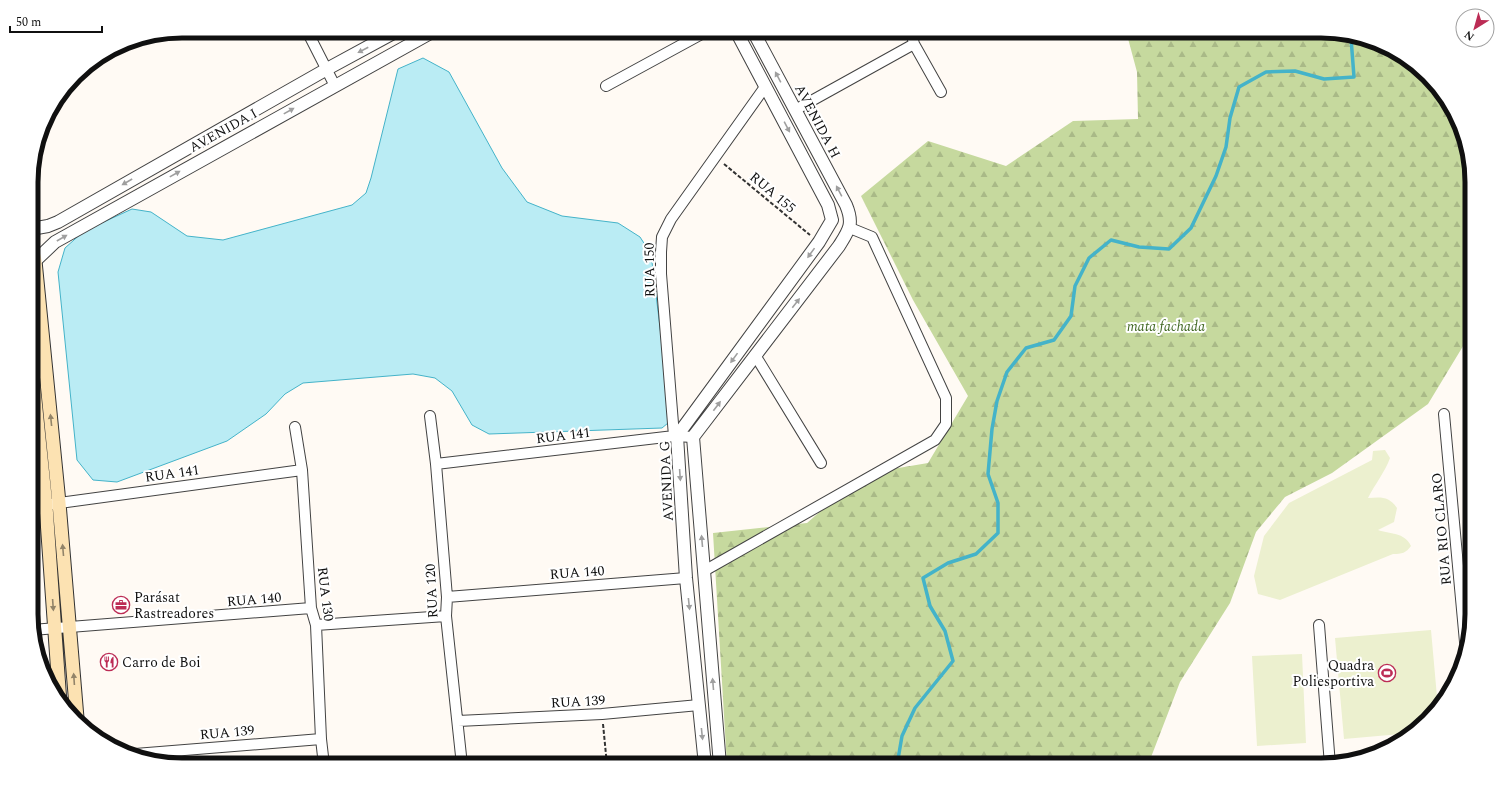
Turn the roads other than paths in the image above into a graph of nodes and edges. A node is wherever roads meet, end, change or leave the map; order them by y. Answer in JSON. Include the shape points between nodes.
{"nodes":[{"id":1,"x":311,"y":38,"type":"edge"},
{"id":2,"x":384,"y":38,"type":"edge"},
{"id":3,"x":421,"y":38,"type":"edge"},
{"id":4,"x":694,"y":38,"type":"edge"},
{"id":5,"x":740,"y":38,"type":"edge"},
{"id":6,"x":757,"y":38,"type":"edge"},
{"id":7,"x":913,"y":38,"type":"edge"},
{"id":8,"x":914,"y":44,"type":"junction"},
{"id":9,"x":327,"y":69,"type":"junction"},
{"id":10,"x":335,"y":86,"type":"junction"},
{"id":11,"x":606,"y":86,"type":"dead end"},
{"id":12,"x":765,"y":87,"type":"junction"},
{"id":13,"x":941,"y":92,"type":"dead end"},
{"id":14,"x":795,"y":110,"type":"junction"},
{"id":15,"x":832,"y":220,"type":"junction"},
{"id":16,"x":38,"y":228,"type":"edge"},
{"id":17,"x":850,"y":228,"type":"junction"},
{"id":18,"x":38,"y":257,"type":"edge"},
{"id":19,"x":38,"y":308,"type":"edge"},
{"id":20,"x":755,"y":355,"type":"junction"},
{"id":21,"x":1444,"y":414,"type":"dead end"},
{"id":22,"x":430,"y":416,"type":"dead end"},
{"id":23,"x":295,"y":427,"type":"dead end"},
{"id":24,"x":38,"y":429,"type":"edge"},
{"id":25,"x":676,"y":436,"type":"junction"},
{"id":26,"x":693,"y":437,"type":"junction"},
{"id":27,"x":821,"y":463,"type":"dead end"},
{"id":28,"x":436,"y":464,"type":"junction"},
{"id":29,"x":302,"y":470,"type":"junction"},
{"id":30,"x":59,"y":503,"type":"junction"},
{"id":31,"x":46,"y":506,"type":"junction"},
{"id":32,"x":704,"y":571,"type":"junction"},
{"id":33,"x":686,"y":578,"type":"junction"},
{"id":34,"x":447,"y":596,"type":"junction"},
{"id":35,"x":311,"y":608,"type":"junction"},
{"id":36,"x":446,"y":616,"type":"junction"},
{"id":37,"x":1319,"y":624,"type":"dead end"},
{"id":38,"x":316,"y":626,"type":"junction"},
{"id":39,"x":70,"y":627,"type":"junction"},
{"id":40,"x":54,"y":629,"type":"junction"},
{"id":41,"x":39,"y":630,"type":"edge"},
{"id":42,"x":1464,"y":632,"type":"edge"},
{"id":43,"x":59,"y":689,"type":"edge"},
{"id":44,"x":699,"y":705,"type":"junction"},
{"id":45,"x":77,"y":712,"type":"edge"},
{"id":46,"x":458,"y":721,"type":"junction"},
{"id":47,"x":322,"y":739,"type":"junction"},
{"id":48,"x":146,"y":753,"type":"edge"},
{"id":49,"x":323,"y":758,"type":"edge"},
{"id":50,"x":461,"y":758,"type":"edge"},
{"id":51,"x":705,"y":758,"type":"edge"},
{"id":52,"x":719,"y":758,"type":"edge"},
{"id":53,"x":1329,"y":758,"type":"edge"}],
"edges":[{"from":1,"to":9,"type":"street"},
{"from":2,"to":9,"type":"street","name":"AVENIDA I","one_way":true},
{"from":3,"to":10,"type":"street","name":"AVENIDA I"},
{"from":4,"to":11,"type":"street"},
{"from":5,"to":12,"type":"street"},
{"from":14,"to":6,"type":"street","name":"AVENIDA H","one_way":true},
{"from":7,"to":8,"type":"street"},
{"from":8,"to":13,"type":"street"},
{"from":8,"to":14,"type":"street"},
{"from":9,"to":10,"type":"street"},
{"from":9,"to":16,"type":"street","name":"AVENIDA I","one_way":true,"via":[[58,222]]},
{"from":18,"to":10,"type":"street","name":"AVENIDA I","one_way":true,"via":[[55,242]]},
{"from":12,"to":15,"type":"street","one_way":true,"via":[[828,205]]},
{"from":12,"to":25,"type":"street","name":"RUA 150","via":[[671,219],[662,237],[661,274]]},
{"from":17,"to":14,"type":"street","name":"AVENIDA H","one_way":true,"via":[[850,215],[846,205]]},
{"from":15,"to":17,"type":"street"},
{"from":15,"to":25,"type":"street","name":"AVENIDA G","one_way":true,"via":[[819,242]]},
{"from":20,"to":17,"type":"street","one_way":true},
{"from":17,"to":32,"type":"street","via":[[872,237],[946,398],[946,424],[935,440]]},
{"from":30,"to":19,"type":"main road","one_way":true},
{"from":26,"to":20,"type":"street","one_way":true},
{"from":20,"to":27,"type":"street"},
{"from":21,"to":42,"type":"street","name":"RUA RIO CLARO"},
{"from":22,"to":28,"type":"street","name":"RUA 120"},
{"from":23,"to":29,"type":"street","name":"RUA 130"},
{"from":24,"to":31,"type":"main road"},
{"from":25,"to":26,"type":"street","name":"RUA 141"},
{"from":25,"to":28,"type":"street","name":"RUA 141"},
{"from":25,"to":33,"type":"street","name":"AVENIDA G","one_way":true},
{"from":32,"to":26,"type":"street","name":"AVENIDA G","one_way":true},
{"from":28,"to":34,"type":"street","name":"RUA 120"},
{"from":29,"to":30,"type":"street","name":"RUA 141"},
{"from":29,"to":35,"type":"street","name":"RUA 130"},
{"from":30,"to":31,"type":"street","name":"RUA 141"},
{"from":39,"to":30,"type":"main road","one_way":true},
{"from":31,"to":40,"type":"main road","one_way":true},
{"from":52,"to":32,"type":"street","name":"AVENIDA G","one_way":true},
{"from":33,"to":34,"type":"street","name":"RUA 140"},
{"from":33,"to":44,"type":"street","name":"AVENIDA G","one_way":true},
{"from":34,"to":36,"type":"street","name":"RUA 120"},
{"from":35,"to":38,"type":"street","name":"RUA 130"},
{"from":35,"to":39,"type":"street","name":"RUA 140"},
{"from":36,"to":38,"type":"street"},
{"from":36,"to":46,"type":"street","name":"RUA 120"},
{"from":37,"to":53,"type":"street"},
{"from":38,"to":47,"type":"street","name":"RUA 130"},
{"from":39,"to":40,"type":"street","name":"RUA 140"},
{"from":45,"to":39,"type":"main road","one_way":true},
{"from":40,"to":41,"type":"street","name":"RUA 140"},
{"from":40,"to":43,"type":"main road"},
{"from":44,"to":46,"type":"street","name":"RUA 139","via":[[602,714]]},
{"from":44,"to":51,"type":"street","name":"AVENIDA G","one_way":true},
{"from":46,"to":50,"type":"street","name":"RUA 120"},
{"from":47,"to":48,"type":"street","name":"RUA 139"},
{"from":47,"to":49,"type":"street","name":"RUA 130"}]}
